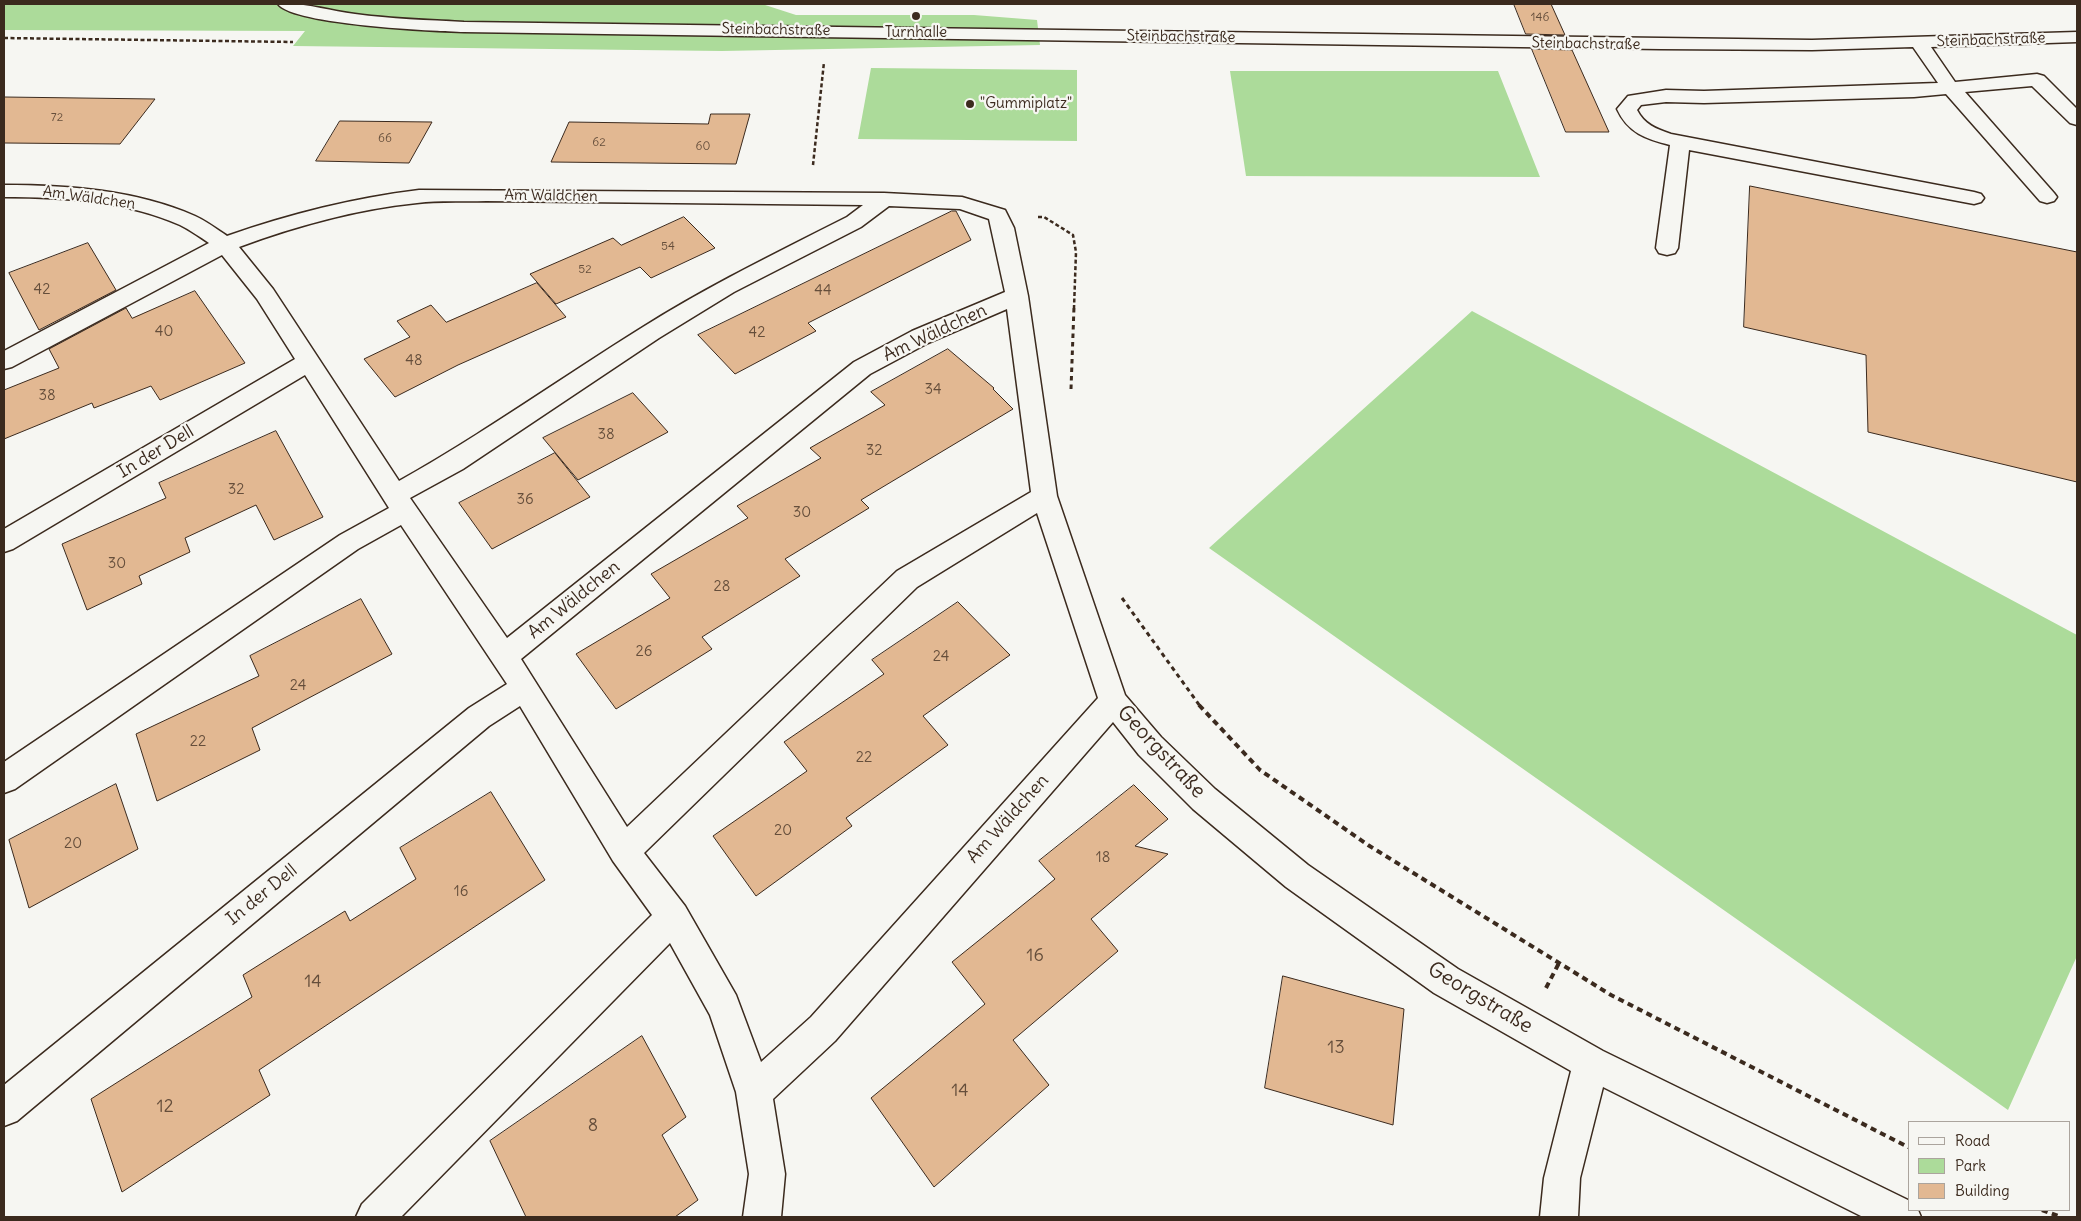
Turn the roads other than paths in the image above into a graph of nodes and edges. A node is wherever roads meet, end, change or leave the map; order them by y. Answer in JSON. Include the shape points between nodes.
{"nodes":[{"id":1,"x":287,"y":4,"type":"edge"},
{"id":2,"x":2077,"y":37,"type":"edge"},
{"id":3,"x":1918,"y":42,"type":"junction"},
{"id":4,"x":1949,"y":86,"type":"junction"},
{"id":5,"x":2077,"y":119,"type":"edge"},
{"id":6,"x":1680,"y":142,"type":"junction"},
{"id":7,"x":4,"y":191,"type":"edge"},
{"id":8,"x":2046,"y":197,"type":"dead end"},
{"id":9,"x":1974,"y":198,"type":"dead end"},
{"id":10,"x":884,"y":199,"type":"junction"},
{"id":11,"x":225,"y":244,"type":"junction"},
{"id":12,"x":1667,"y":248,"type":"dead end"},
{"id":13,"x":1017,"y":296,"type":"junction"},
{"id":14,"x":4,"y":361,"type":"edge"},
{"id":15,"x":308,"y":362,"type":"junction"},
{"id":16,"x":1044,"y":496,"type":"junction"},
{"id":17,"x":400,"y":503,"type":"junction"},
{"id":18,"x":4,"y":542,"type":"edge"},
{"id":19,"x":504,"y":657,"type":"junction"},
{"id":20,"x":525,"y":688,"type":"junction"},
{"id":21,"x":1113,"y":701,"type":"junction"},
{"id":22,"x":4,"y":779,"type":"edge"},
{"id":23,"x":624,"y":851,"type":"junction"},
{"id":24,"x":674,"y":917,"type":"junction"},
{"id":25,"x":1591,"y":1063,"type":"junction"},
{"id":26,"x":754,"y":1092,"type":"junction"},
{"id":27,"x":4,"y":1108,"type":"edge"},
{"id":28,"x":375,"y":1217,"type":"edge"},
{"id":29,"x":762,"y":1217,"type":"edge"},
{"id":30,"x":1558,"y":1217,"type":"edge"},
{"id":31,"x":1902,"y":1217,"type":"edge"}],
"edges":[{"from":1,"to":3,"type":"street","name":"Steinbachstraße","via":[[337,18],[390,24],[1591,44]]},
{"from":2,"to":3,"type":"street","name":"Steinbachstraße"},
{"from":3,"to":4,"type":"street"},
{"from":4,"to":5,"type":"street","via":[[2038,80]]},
{"from":4,"to":6,"type":"street","via":[[1914,91],[1666,96],[1635,100],[1627,109],[1630,120],[1640,128]]},
{"from":4,"to":8,"type":"street"},
{"from":6,"to":9,"type":"street"},
{"from":6,"to":12,"type":"street"},
{"from":7,"to":11,"type":"street","name":"Am Wäldchen","via":[[101,197],[152,207],[189,221]]},
{"from":10,"to":11,"type":"street","name":"Am Wäldchen","via":[[419,196],[366,203],[267,229]]},
{"from":10,"to":13,"type":"street","name":"Am Wäldchen","via":[[962,203],[998,215]]},
{"from":10,"to":17,"type":"street","via":[[854,222],[726,287],[651,332],[454,462]]},
{"from":11,"to":14,"type":"street"},
{"from":11,"to":15,"type":"street","name":"Am Wäldchen","via":[[265,294]]},
{"from":13,"to":16,"type":"street"},
{"from":13,"to":19,"type":"street","name":"Am Wäldchen","via":[[920,337],[862,368]]},
{"from":15,"to":17,"type":"street","name":"Am Wäldchen"},
{"from":15,"to":18,"type":"street","name":"In der Dell"},
{"from":16,"to":21,"type":"street"},
{"from":16,"to":23,"type":"street","via":[[907,579]]},
{"from":17,"to":19,"type":"street","name":"Am Wäldchen"},
{"from":17,"to":22,"type":"street","via":[[349,542]]},
{"from":19,"to":20,"type":"street","name":"Am Wäldchen"},
{"from":20,"to":23,"type":"street","name":"Am Wäldchen"},
{"from":20,"to":27,"type":"street","name":"In der Dell","via":[[479,717]]},
{"from":21,"to":25,"type":"street","name":"Georgstraße","via":[[1150,746],[1204,799],[1297,876],[1446,980]]},
{"from":21,"to":26,"type":"street","name":"Am Wäldchen","via":[[823,1029]]},
{"from":23,"to":24,"type":"street","name":"Am Wäldchen"},
{"from":24,"to":26,"type":"street","name":"Am Wäldchen","via":[[724,1007]]},
{"from":24,"to":28,"type":"street"},
{"from":25,"to":30,"type":"street","via":[[1562,1178]]},
{"from":25,"to":31,"type":"street","name":"Georgstraße"},
{"from":26,"to":29,"type":"street","name":"Am Wäldchen","via":[[767,1174]]}]}
